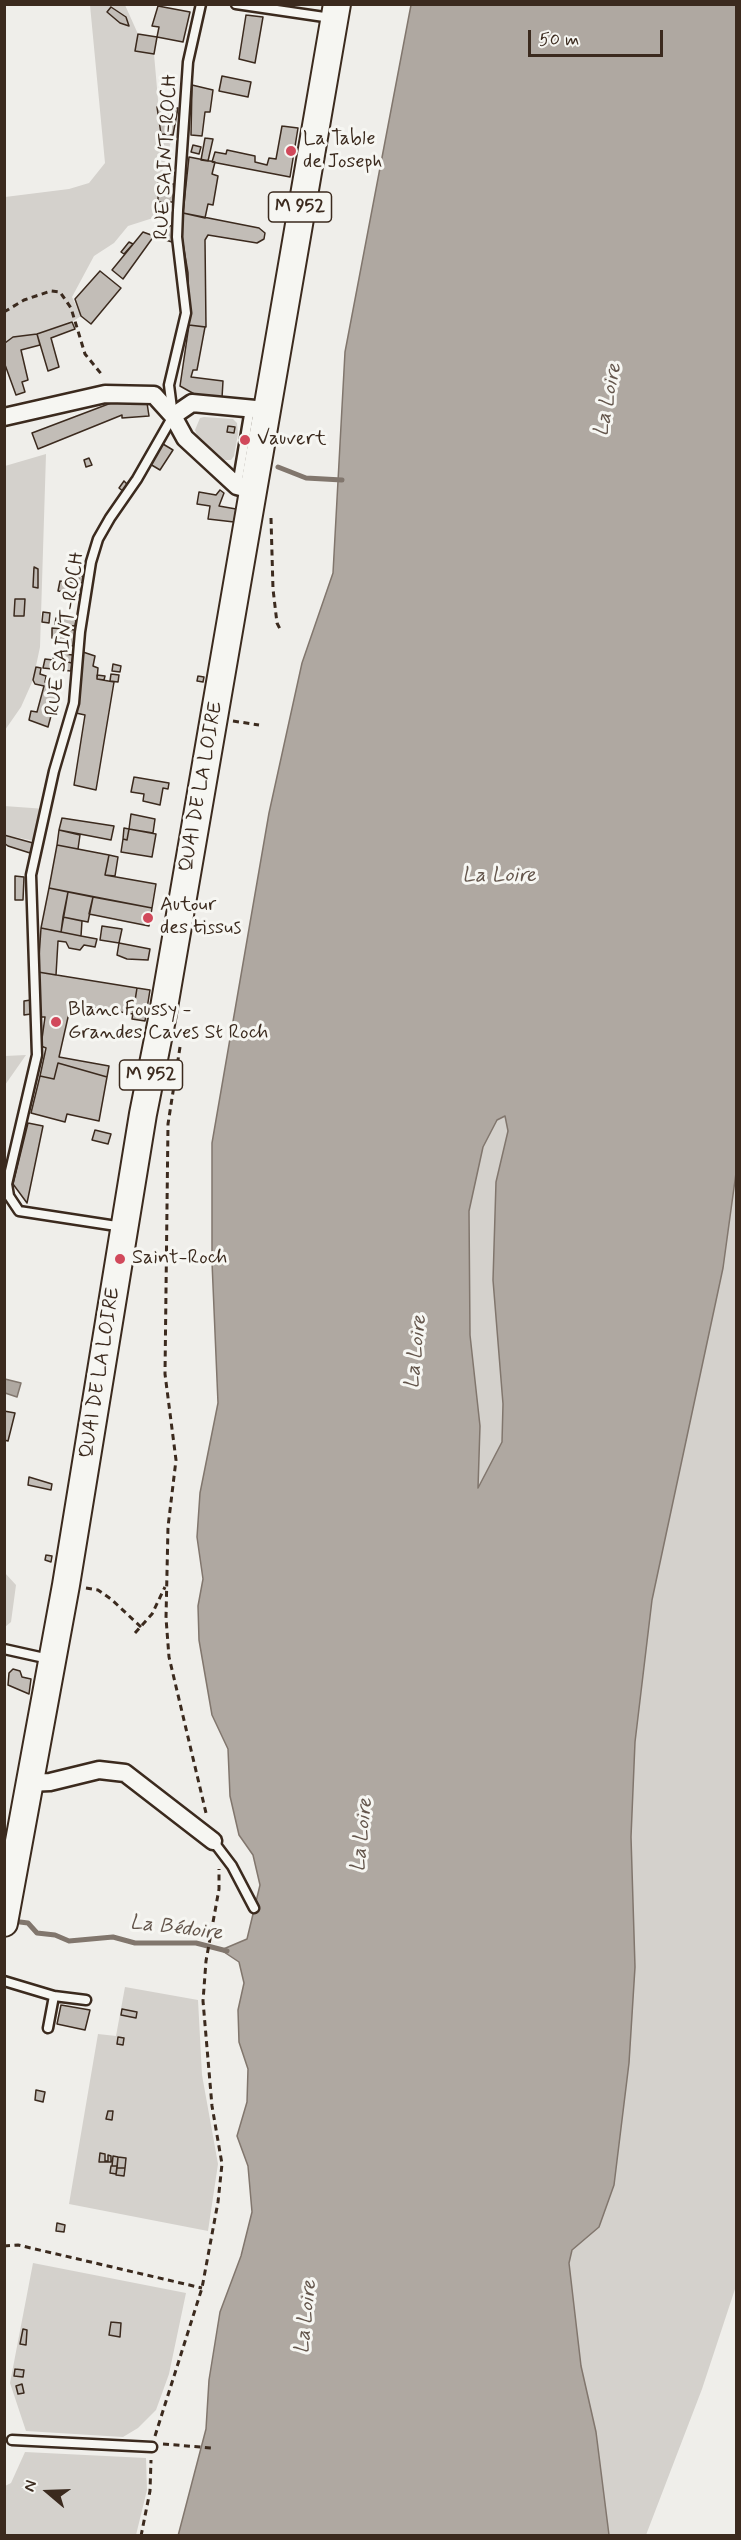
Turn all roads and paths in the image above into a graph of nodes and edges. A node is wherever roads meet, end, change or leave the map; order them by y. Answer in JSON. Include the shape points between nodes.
{"nodes":[{"id":1,"x":201,"y":4,"type":"edge"},
{"id":2,"x":236,"y":4,"type":"edge"},
{"id":3,"x":335,"y":12,"type":"edge"},
{"id":4,"x":4,"y":312,"type":"edge"},
{"id":5,"x":113,"y":393,"type":"junction"},
{"id":6,"x":258,"y":410,"type":"junction"},
{"id":7,"x":173,"y":416,"type":"junction"},
{"id":8,"x":4,"y":417,"type":"edge"},
{"id":9,"x":247,"y":491,"type":"junction"},
{"id":10,"x":281,"y":631,"type":"dead end"},
{"id":11,"x":229,"y":720,"type":"dead end"},
{"id":12,"x":259,"y":725,"type":"dead end"},
{"id":13,"x":168,"y":1118,"type":"dead end"},
{"id":14,"x":126,"y":1227,"type":"junction"},
{"id":15,"x":166,"y":1585,"type":"junction"},
{"id":16,"x":95,"y":1589,"type":"dead end"},
{"id":17,"x":141,"y":1627,"type":"junction"},
{"id":18,"x":135,"y":1633,"type":"dead end"},
{"id":19,"x":4,"y":1648,"type":"edge"},
{"id":20,"x":52,"y":1659,"type":"junction"},
{"id":21,"x":28,"y":1783,"type":"junction"},
{"id":22,"x":213,"y":1840,"type":"junction"},
{"id":23,"x":254,"y":1908,"type":"dead end"},
{"id":24,"x":6,"y":1915,"type":"edge"},
{"id":25,"x":4,"y":1981,"type":"edge"},
{"id":26,"x":54,"y":1996,"type":"junction"},
{"id":27,"x":86,"y":2000,"type":"dead end"},
{"id":28,"x":48,"y":2028,"type":"dead end"},
{"id":29,"x":4,"y":2246,"type":"edge"},
{"id":30,"x":202,"y":2288,"type":"junction"},
{"id":31,"x":12,"y":2440,"type":"dead end"},
{"id":32,"x":168,"y":2443,"type":"dead end"},
{"id":33,"x":152,"y":2447,"type":"junction"},
{"id":34,"x":212,"y":2448,"type":"dead end"},
{"id":35,"x":141,"y":2535,"type":"edge"}],
"edges":[{"from":1,"to":7,"type":"lane","name":"RUE SAINT-ROCH","via":[[188,62],[177,237],[186,313],[169,385]]},
{"from":2,"to":3,"type":"lane"},
{"from":3,"to":6,"type":"main road","name":"QUAI DE LA LOIRE","number":"M 952"},
{"from":4,"to":5,"type":"path","via":[[24,300],[60,292],[70,308],[86,354]]},
{"from":5,"to":7,"type":"street","via":[[154,395]]},
{"from":5,"to":8,"type":"street"},
{"from":6,"to":7,"type":"street","via":[[192,403]]},
{"from":6,"to":9,"type":"main road","name":"QUAI DE LA LOIRE","number":"M 952"},
{"from":7,"to":9,"type":"street","via":[[184,438]]},
{"from":7,"to":14,"type":"lane","name":"RUE SAINT-ROCH","via":[[110,518],[91,562],[74,703],[31,875],[37,1055],[7,1184],[9,1196],[19,1211]]},
{"from":9,"to":10,"type":"path","via":[[265,503],[270,512],[273,589]]},
{"from":9,"to":14,"type":"main road","name":"QUAI DE LA LOIRE","number":"M 952"},
{"from":11,"to":12,"type":"path"},
{"from":13,"to":15,"type":"path","via":[[165,1374],[176,1460]]},
{"from":14,"to":20,"type":"main road","name":"QUAI DE LA LOIRE","number":"M 952"},
{"from":15,"to":17,"type":"path"},
{"from":15,"to":22,"type":"path","via":[[169,1657]]},
{"from":16,"to":17,"type":"path"},
{"from":17,"to":18,"type":"path"},
{"from":19,"to":20,"type":"lane"},
{"from":20,"to":21,"type":"main road","name":"QUAI DE LA LOIRE","number":"M 952"},
{"from":21,"to":22,"type":"street","via":[[99,1770],[126,1773]]},
{"from":21,"to":24,"type":"main road","number":"M 952"},
{"from":22,"to":23,"type":"lane"},
{"from":22,"to":30,"type":"path","via":[[219,1879],[206,1961],[205,2032],[222,2164]]},
{"from":25,"to":26,"type":"lane"},
{"from":26,"to":27,"type":"lane"},
{"from":26,"to":28,"type":"lane"},
{"from":29,"to":30,"type":"path","via":[[18,2245]]},
{"from":30,"to":33,"type":"path"},
{"from":31,"to":33,"type":"lane"},
{"from":32,"to":34,"type":"path"},
{"from":33,"to":35,"type":"path","via":[[150,2491]]}]}
